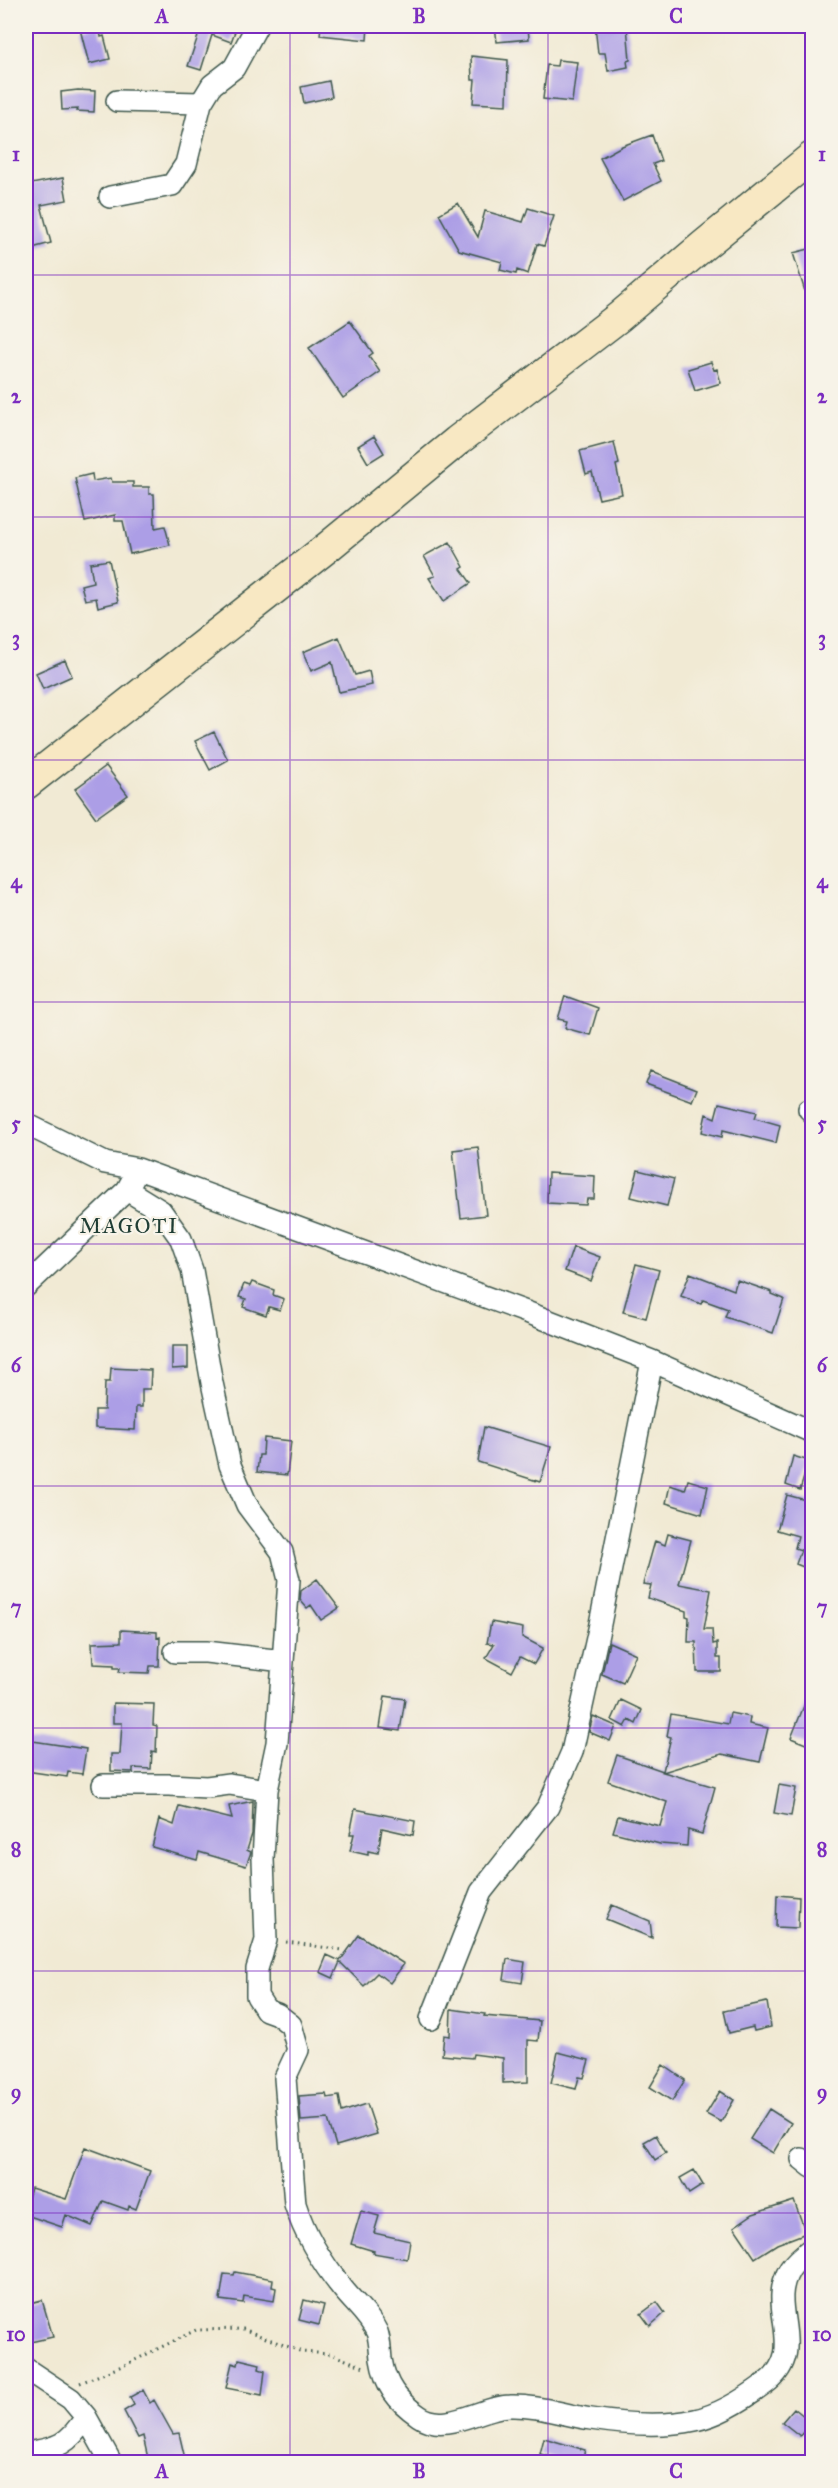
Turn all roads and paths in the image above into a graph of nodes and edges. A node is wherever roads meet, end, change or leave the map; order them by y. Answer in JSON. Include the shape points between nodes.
{"nodes":[{"id":1,"x":257,"y":26,"type":"edge"},
{"id":2,"x":117,"y":101,"type":"dead end"},
{"id":3,"x":201,"y":103,"type":"junction"},
{"id":4,"x":813,"y":158,"type":"edge"},
{"id":5,"x":110,"y":197,"type":"dead end"},
{"id":6,"x":26,"y":784,"type":"edge"},
{"id":7,"x":26,"y":1124,"type":"edge"},
{"id":8,"x":138,"y":1169,"type":"junction"},
{"id":9,"x":127,"y":1190,"type":"junction"},
{"id":10,"x":26,"y":1286,"type":"edge"},
{"id":11,"x":652,"y":1361,"type":"junction"},
{"id":12,"x":813,"y":1432,"type":"edge"},
{"id":13,"x":175,"y":1652,"type":"dead end"},
{"id":14,"x":283,"y":1661,"type":"junction"},
{"id":15,"x":103,"y":1785,"type":"dead end"},
{"id":16,"x":267,"y":1790,"type":"junction"},
{"id":17,"x":266,"y":1940,"type":"junction"},
{"id":18,"x":343,"y":1950,"type":"dead end"},
{"id":19,"x":431,"y":2019,"type":"dead end"},
{"id":20,"x":813,"y":2248,"type":"edge"},
{"id":21,"x":26,"y":2369,"type":"edge"},
{"id":22,"x":386,"y":2376,"type":"junction"},
{"id":23,"x":71,"y":2399,"type":"junction"},
{"id":24,"x":86,"y":2417,"type":"junction"},
{"id":25,"x":26,"y":2453,"type":"edge"},
{"id":26,"x":111,"y":2463,"type":"edge"}],
"edges":[{"from":1,"to":3,"type":"street","via":[[234,68],[212,85]]},
{"from":2,"to":3,"type":"street"},
{"from":3,"to":5,"type":"street","via":[[186,164],[172,185]]},
{"from":4,"to":6,"type":"street","via":[[619,317]]},
{"from":7,"to":8,"type":"street","via":[[105,1163]]},
{"from":8,"to":9,"type":"street"},
{"from":8,"to":11,"type":"street"},
{"from":9,"to":10,"type":"street"},
{"from":9,"to":14,"type":"street","via":[[161,1211],[186,1251],[230,1466],[247,1505],[286,1564],[289,1580]]},
{"from":11,"to":12,"type":"street"},
{"from":11,"to":19,"type":"street","via":[[572,1752],[548,1807],[480,1892]]},
{"from":13,"to":14,"type":"street"},
{"from":14,"to":16,"type":"street","via":[[277,1743]]},
{"from":15,"to":16,"type":"street","via":[[207,1788],[229,1784]]},
{"from":16,"to":17,"type":"street","via":[[263,1859]]},
{"from":17,"to":18,"type":"path"},
{"from":17,"to":22,"type":"street","via":[[257,1968],[257,1996],[266,2010],[291,2025],[298,2050],[285,2078],[295,2204],[322,2262],[368,2316],[377,2333]]},
{"from":20,"to":22,"type":"street","via":[[793,2265],[785,2282],[787,2348],[783,2366],[768,2382],[732,2406],[704,2418],[625,2422],[512,2406],[452,2421],[428,2421],[397,2398],[388,2387]]},
{"from":21,"to":23,"type":"street"},
{"from":22,"to":23,"type":"path","via":[[331,2354],[302,2352],[243,2329],[196,2330],[75,2385]]},
{"from":23,"to":24,"type":"street"},
{"from":24,"to":25,"type":"street","via":[[68,2441]]},
{"from":24,"to":26,"type":"street"}]}
